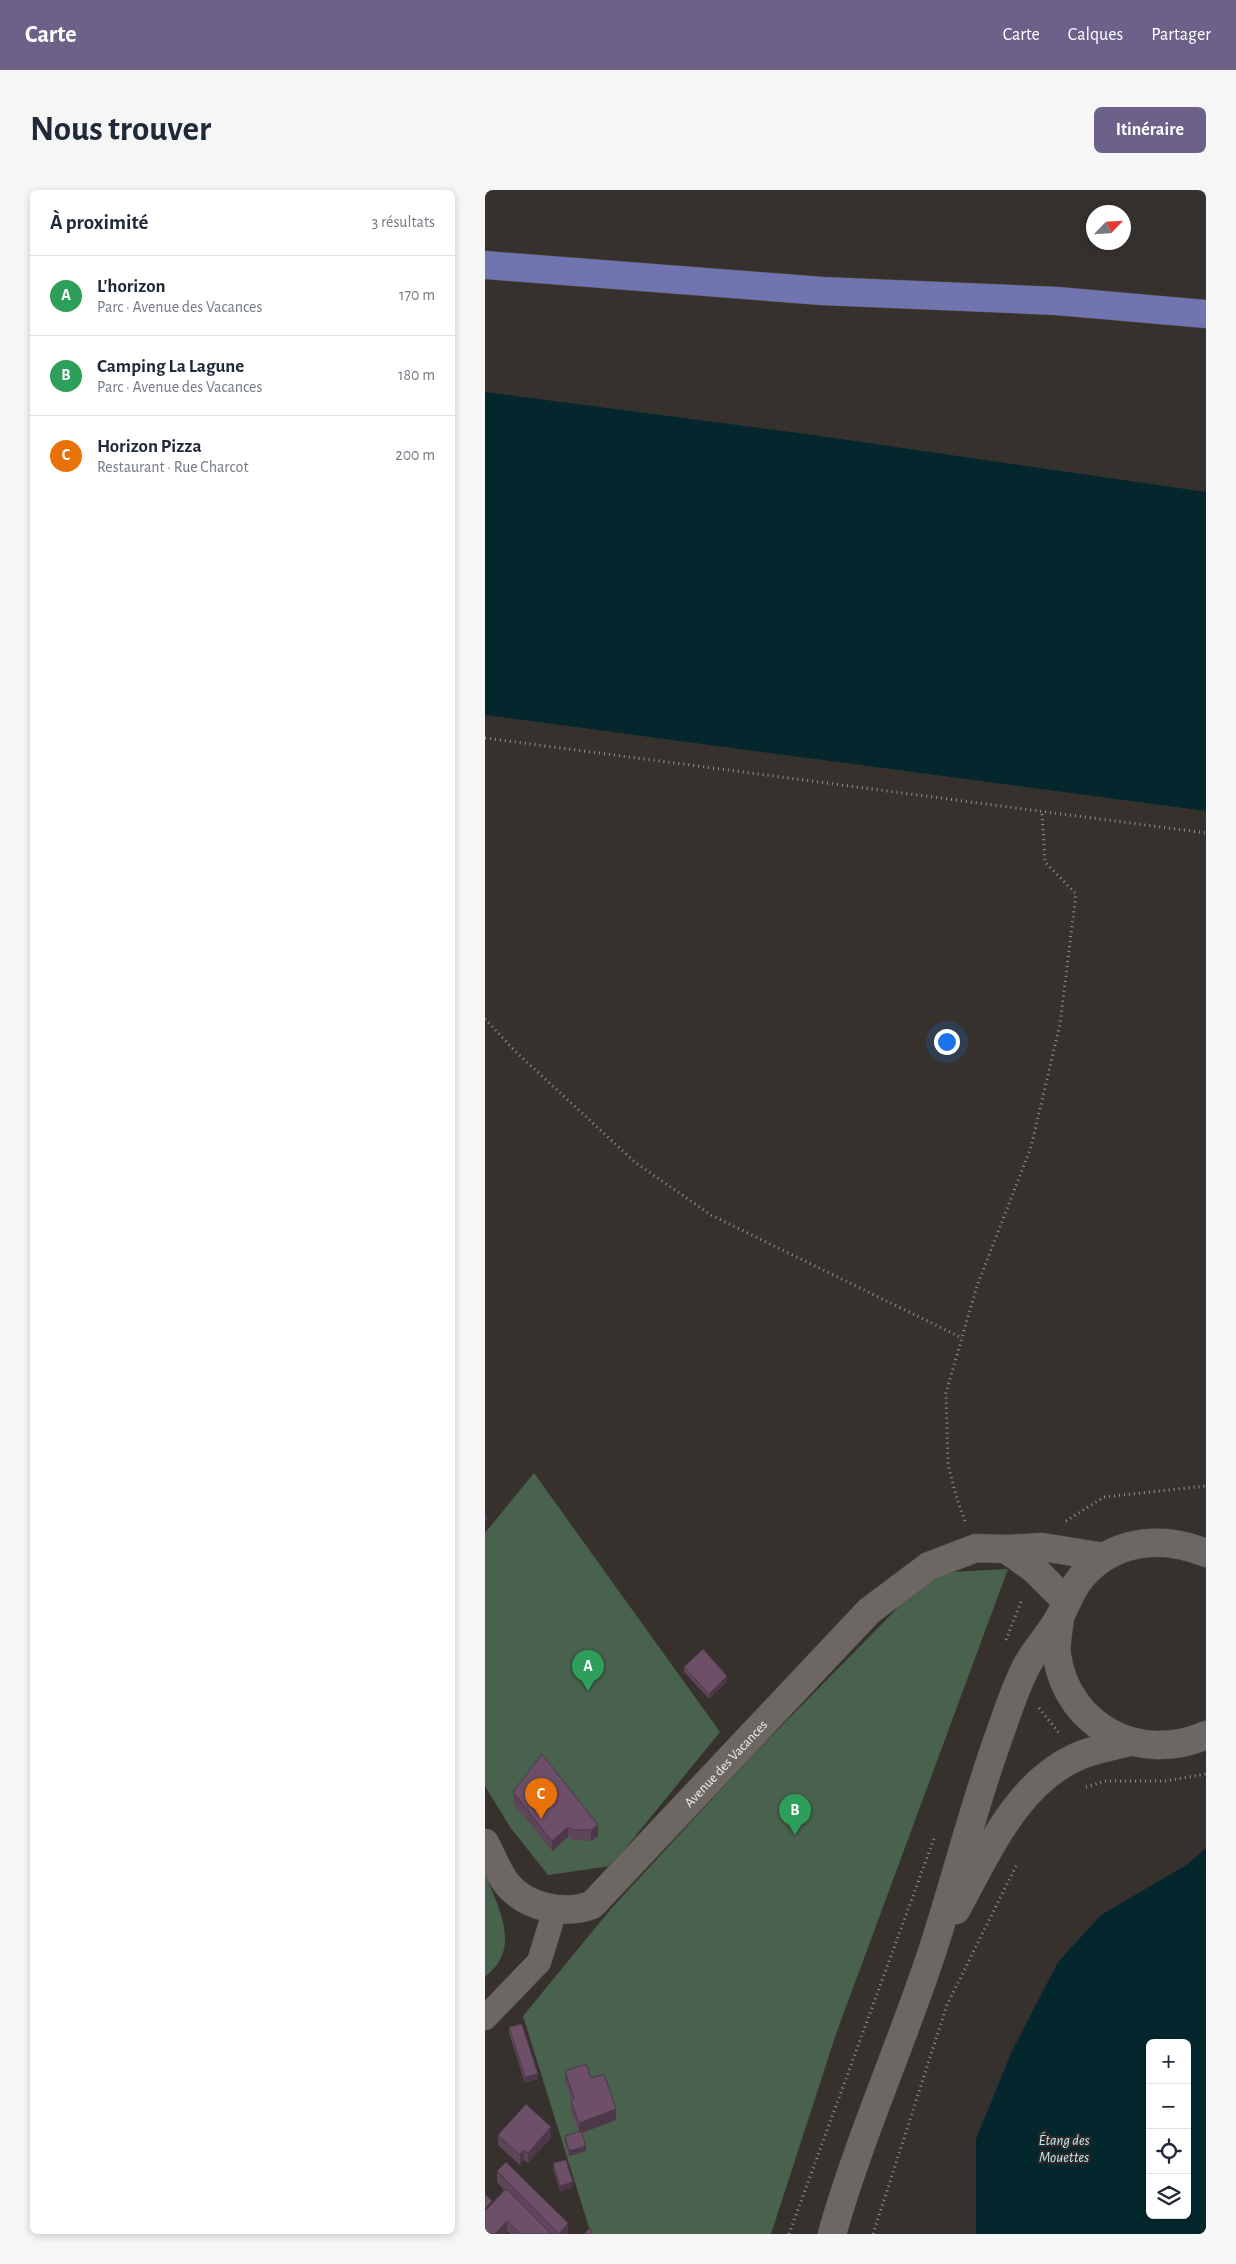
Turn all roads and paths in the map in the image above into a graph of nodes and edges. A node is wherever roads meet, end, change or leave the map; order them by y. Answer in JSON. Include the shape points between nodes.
{"nodes":[{"id":1,"x":485,"y":265,"type":"edge"},
{"id":2,"x":1206,"y":314,"type":"edge"},
{"id":3,"x":485,"y":738,"type":"edge"},
{"id":4,"x":1042,"y":811,"type":"junction"},
{"id":5,"x":1206,"y":833,"type":"edge"},
{"id":6,"x":485,"y":1019,"type":"edge"},
{"id":7,"x":962,"y":1338,"type":"junction"},
{"id":8,"x":976,"y":1548,"type":"junction"},
{"id":9,"x":1006,"y":1550,"type":"junction"},
{"id":10,"x":1206,"y":1553,"type":"edge"},
{"id":11,"x":1104,"y":1557,"type":"junction"},
{"id":12,"x":1063,"y":1608,"type":"junction"},
{"id":13,"x":1206,"y":1735,"type":"edge"},
{"id":14,"x":1129,"y":1742,"type":"junction"},
{"id":15,"x":1206,"y":1774,"type":"edge"},
{"id":16,"x":1077,"y":1790,"type":"dead end"},
{"id":17,"x":485,"y":1843,"type":"edge"},
{"id":18,"x":1019,"y":1859,"type":"dead end"},
{"id":19,"x":555,"y":1910,"type":"junction"},
{"id":20,"x":931,"y":1955,"type":"junction"},
{"id":21,"x":485,"y":2018,"type":"edge"},
{"id":22,"x":832,"y":2234,"type":"edge"},
{"id":23,"x":873,"y":2234,"type":"edge"}],
"edges":[{"from":1,"to":2,"type":"main road","via":[[822,290],[1057,301]]},
{"from":3,"to":4,"type":"path"},
{"from":4,"to":5,"type":"path"},
{"from":4,"to":7,"type":"path","via":[[1045,862],[1076,894],[1060,1024],[1031,1147],[977,1286]]},
{"from":6,"to":7,"type":"path","via":[[517,1054],[636,1163],[711,1215]]},
{"from":7,"to":8,"type":"path","via":[[946,1393],[948,1465]]},
{"from":8,"to":9,"type":"street","name":"Avenue des Vacances"},
{"from":8,"to":19,"type":"street","name":"Avenue des Vacances","via":[[929,1566],[869,1611],[592,1905]]},
{"from":9,"to":11,"type":"street","name":"Avenue des Vacances","via":[[1042,1547]]},
{"from":9,"to":12,"type":"street","via":[[1033,1569]]},
{"from":10,"to":11,"type":"street","via":[[1167,1542],[1145,1542]]},
{"from":11,"to":12,"type":"street","via":[[1075,1584]]},
{"from":12,"to":14,"type":"street","via":[[1057,1655],[1069,1693],[1094,1723]]},
{"from":12,"to":20,"type":"street","via":[[1025,1668],[1009,1708],[985,1774]]},
{"from":13,"to":14,"type":"street","via":[[1168,1746]]},
{"from":14,"to":20,"type":"street","via":[[1082,1755],[1062,1765],[1033,1788],[1003,1827]]},
{"from":15,"to":16,"type":"path","via":[[1165,1781],[1105,1781]]},
{"from":17,"to":19,"type":"street","via":[[507,1884],[525,1899]]},
{"from":18,"to":23,"type":"path","via":[[947,2005]]},
{"from":19,"to":21,"type":"street","via":[[539,1962]]},
{"from":20,"to":22,"type":"street"}]}
